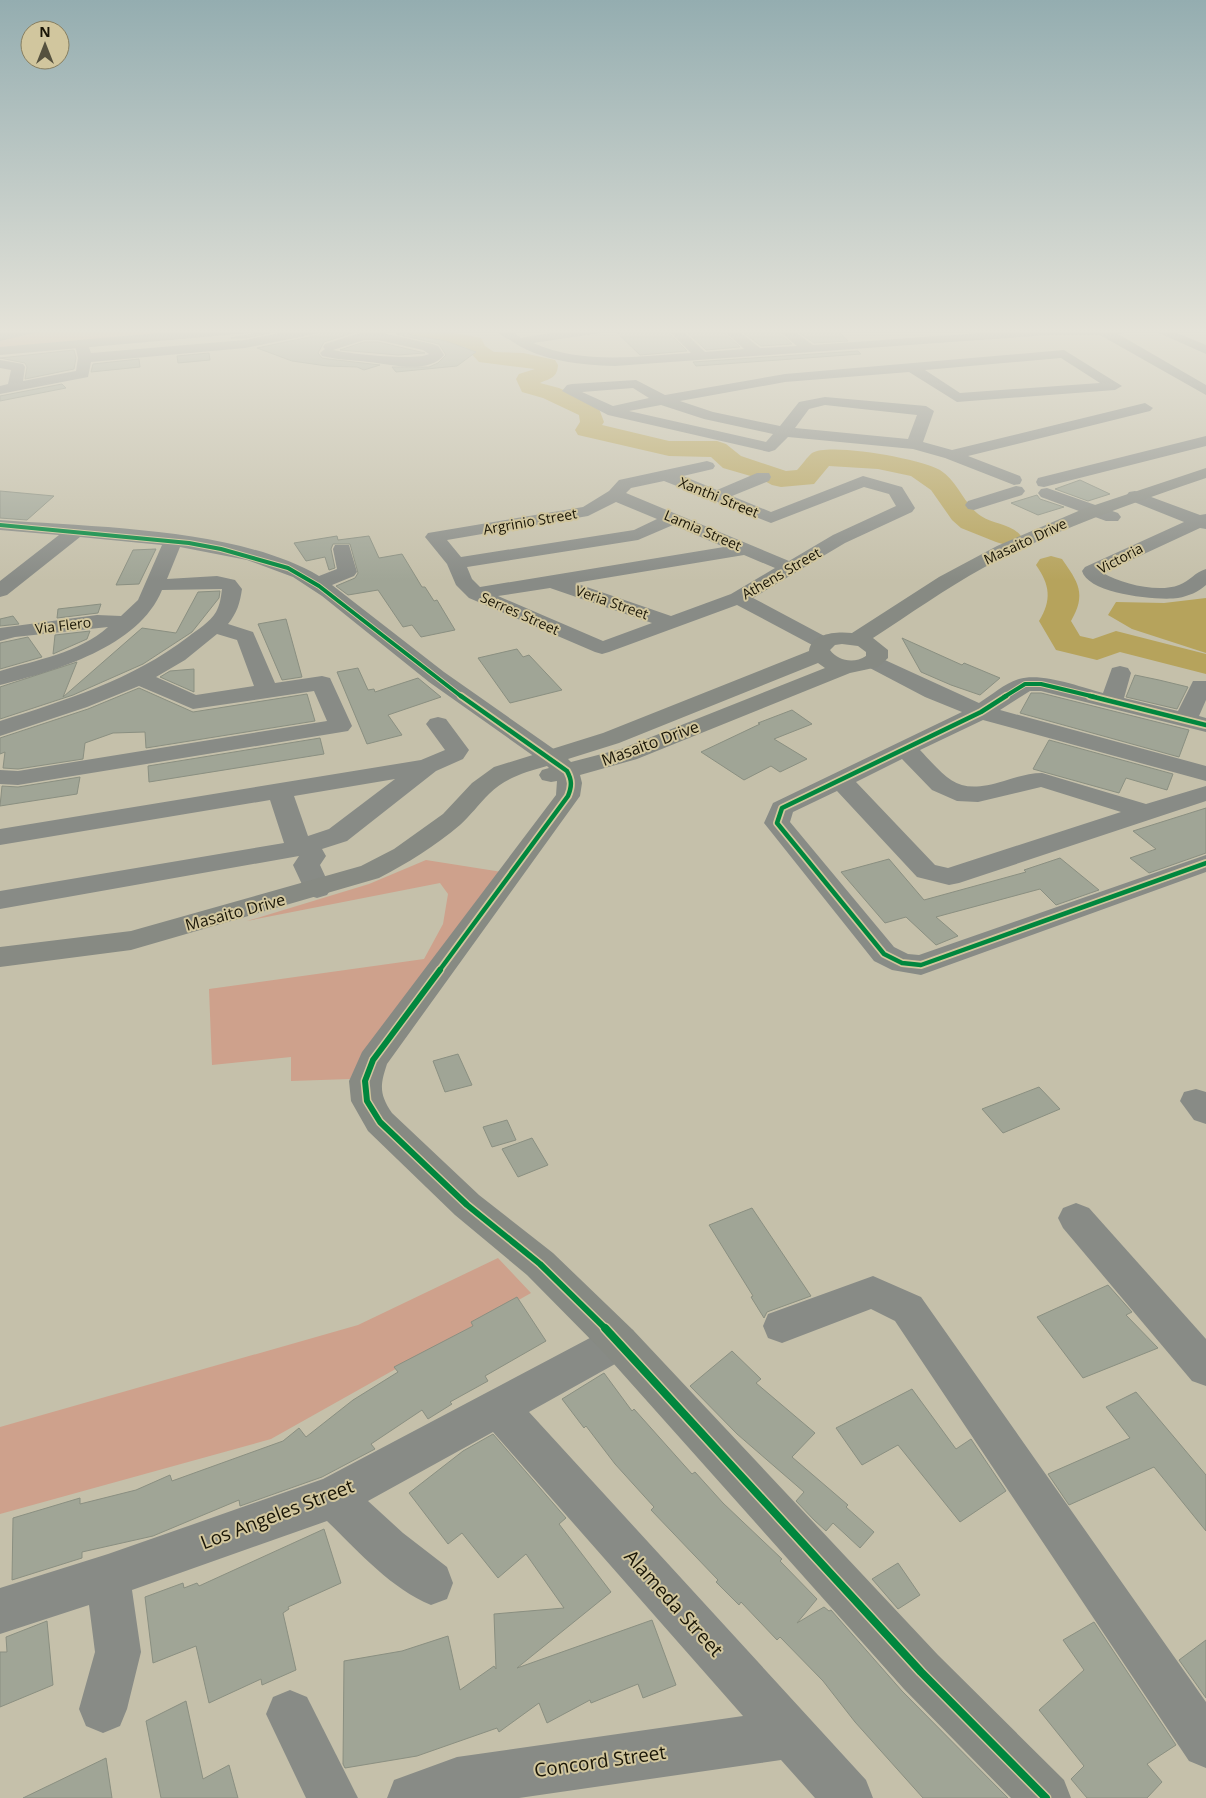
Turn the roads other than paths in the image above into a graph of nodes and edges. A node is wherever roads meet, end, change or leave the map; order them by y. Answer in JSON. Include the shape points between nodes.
{"nodes":[{"id":1,"x":616,"y":413,"type":"edge"},
{"id":2,"x":700,"y":413,"type":"edge"},
{"id":3,"x":798,"y":413,"type":"edge"},
{"id":4,"x":925,"y":413,"type":"edge"},
{"id":5,"x":1127,"y":413,"type":"edge"},
{"id":6,"x":784,"y":432,"type":"junction"},
{"id":7,"x":1206,"y":441,"type":"edge"},
{"id":8,"x":914,"y":444,"type":"junction"},
{"id":9,"x":951,"y":455,"type":"junction"},
{"id":10,"x":707,"y":466,"type":"dead end"},
{"id":11,"x":1206,"y":473,"type":"edge"},
{"id":12,"x":667,"y":476,"type":"junction"},
{"id":13,"x":763,"y":476,"type":"dead end"},
{"id":14,"x":863,"y":481,"type":"joint"},
{"id":15,"x":1206,"y":481,"type":"edge"},
{"id":16,"x":1015,"y":485,"type":"junction"},
{"id":17,"x":1046,"y":487,"type":"junction"},
{"id":18,"x":615,"y":494,"type":"junction"},
{"id":19,"x":718,"y":496,"type":"junction"},
{"id":20,"x":1143,"y":499,"type":"junction"},
{"id":21,"x":974,"y":505,"type":"dead end"},
{"id":22,"x":1093,"y":510,"type":"junction"},
{"id":23,"x":1112,"y":517,"type":"junction"},
{"id":24,"x":674,"y":518,"type":"junction"},
{"id":25,"x":1204,"y":521,"type":"edge"},
{"id":26,"x":0,"y":525,"type":"edge"},
{"id":27,"x":75,"y":532,"type":"junction"},
{"id":28,"x":434,"y":537,"type":"joint"},
{"id":29,"x":173,"y":541,"type":"junction"},
{"id":30,"x":342,"y":549,"type":"dead end"},
{"id":31,"x":748,"y":549,"type":"junction"},
{"id":32,"x":456,"y":563,"type":"junction"},
{"id":33,"x":790,"y":568,"type":"junction"},
{"id":34,"x":1206,"y":575,"type":"edge"},
{"id":35,"x":554,"y":582,"type":"junction"},
{"id":36,"x":316,"y":584,"type":"junction"},
{"id":37,"x":154,"y":585,"type":"junction"},
{"id":38,"x":1196,"y":590,"type":"edge"},
{"id":39,"x":0,"y":591,"type":"edge"},
{"id":40,"x":476,"y":594,"type":"junction"},
{"id":41,"x":738,"y":598,"type":"junction"},
{"id":42,"x":127,"y":622,"type":"junction"},
{"id":43,"x":670,"y":622,"type":"junction"},
{"id":44,"x":214,"y":627,"type":"junction"},
{"id":45,"x":0,"y":635,"type":"edge"},
{"id":46,"x":602,"y":648,"type":"joint"},
{"id":47,"x":822,"y":649,"type":"junction"},
{"id":48,"x":868,"y":649,"type":"junction"},
{"id":49,"x":849,"y":666,"type":"junction"},
{"id":50,"x":1120,"y":673,"type":"dead end"},
{"id":51,"x":0,"y":678,"type":"edge"},
{"id":52,"x":141,"y":679,"type":"junction"},
{"id":53,"x":1201,"y":686,"type":"dead end"},
{"id":54,"x":267,"y":691,"type":"junction"},
{"id":55,"x":1111,"y":702,"type":"junction"},
{"id":56,"x":981,"y":712,"type":"junction"},
{"id":57,"x":1196,"y":722,"type":"edge"},
{"id":58,"x":438,"y":724,"type":"dead end"},
{"id":59,"x":0,"y":729,"type":"edge"},
{"id":60,"x":905,"y":748,"type":"junction"},
{"id":61,"x":559,"y":764,"type":"junction"},
{"id":62,"x":427,"y":766,"type":"junction"},
{"id":63,"x":1206,"y":774,"type":"edge"},
{"id":64,"x":0,"y":777,"type":"edge"},
{"id":65,"x":840,"y":779,"type":"junction"},
{"id":66,"x":279,"y":789,"type":"junction"},
{"id":67,"x":1206,"y":793,"type":"edge"},
{"id":68,"x":1144,"y":812,"type":"junction"},
{"id":69,"x":0,"y":836,"type":"edge"},
{"id":70,"x":304,"y":860,"type":"junction"},
{"id":71,"x":1206,"y":863,"type":"edge"},
{"id":72,"x":0,"y":900,"type":"edge"},
{"id":73,"x":0,"y":957,"type":"edge"},
{"id":74,"x":1076,"y":1218,"type":"dead end"},
{"id":75,"x":782,"y":1326,"type":"dead end"},
{"id":76,"x":619,"y":1342,"type":"junction"},
{"id":77,"x":1206,"y":1368,"type":"edge"},
{"id":78,"x":499,"y":1408,"type":"junction"},
{"id":79,"x":333,"y":1497,"type":"junction"},
{"id":80,"x":108,"y":1576,"type":"junction"},
{"id":81,"x":431,"y":1583,"type":"dead end"},
{"id":82,"x":0,"y":1610,"type":"edge"},
{"id":83,"x":103,"y":1709,"type":"dead end"},
{"id":84,"x":290,"y":1714,"type":"dead end"},
{"id":85,"x":791,"y":1734,"type":"junction"},
{"id":86,"x":1206,"y":1744,"type":"edge"},
{"id":87,"x":333,"y":1798,"type":"edge"},
{"id":88,"x":412,"y":1798,"type":"edge"},
{"id":89,"x":848,"y":1798,"type":"edge"},
{"id":90,"x":1046,"y":1798,"type":"edge"}],
"edges":[{"from":1,"to":6,"type":"street","via":[[764,452]]},
{"from":2,"to":6,"type":"street"},
{"from":3,"to":6,"type":"street"},
{"from":4,"to":8,"type":"street"},
{"from":5,"to":9,"type":"street"},
{"from":6,"to":8,"type":"street"},
{"from":7,"to":17,"type":"street"},
{"from":8,"to":9,"type":"street"},
{"from":9,"to":16,"type":"street"},
{"from":10,"to":12,"type":"street","name":"Argrinio Street"},
{"from":11,"to":20,"type":"street","name":"Masaito Drive"},
{"from":12,"to":18,"type":"street","name":"Argrinio Street","via":[[625,484]]},
{"from":12,"to":19,"type":"street","name":"Xanthi Street"},
{"from":13,"to":19,"type":"street"},
{"from":14,"to":19,"type":"street","name":"Xanthi Street","via":[[770,518]]},
{"from":14,"to":33,"type":"street","name":"Athens Street","via":[[896,491],[906,508],[839,539]]},
{"from":15,"to":20,"type":"street","name":"Masaito Drive"},
{"from":16,"to":17,"type":"street","via":[[1029,478]]},
{"from":16,"to":21,"type":"street"},
{"from":17,"to":22,"type":"street"},
{"from":18,"to":24,"type":"street","name":"Lamia Street"},
{"from":18,"to":28,"type":"street","name":"Argrinio Street","via":[[588,511]]},
{"from":20,"to":22,"type":"street","name":"Masaito Drive"},
{"from":20,"to":23,"type":"street","name":"Masaito Drive"},
{"from":20,"to":25,"type":"street"},
{"from":22,"to":23,"type":"street"},
{"from":22,"to":48,"type":"street","name":"Masaito Drive","via":[[975,564]]},
{"from":23,"to":48,"type":"street","name":"Masaito Drive","via":[[992,571]]},
{"from":24,"to":31,"type":"street","name":"Lamia Street"},
{"from":24,"to":32,"type":"street","via":[[638,535]]},
{"from":25,"to":38,"type":"street","name":"Victoria","via":[[1092,571],[1098,579],[1125,588],[1165,592]]},
{"from":26,"to":27,"type":"street"},
{"from":27,"to":29,"type":"street"},
{"from":27,"to":39,"type":"street"},
{"from":28,"to":32,"type":"street","name":"Serres Street"},
{"from":29,"to":36,"type":"street","via":[[221,549],[288,568]]},
{"from":29,"to":37,"type":"street"},
{"from":30,"to":36,"type":"street","via":[[347,572]]},
{"from":31,"to":33,"type":"street","name":"Lamia Street"},
{"from":31,"to":35,"type":"street"},
{"from":32,"to":40,"type":"street","name":"Serres Street","via":[[463,581]]},
{"from":33,"to":41,"type":"street","name":"Athens Street"},
{"from":34,"to":38,"type":"street","name":"Victoria"},
{"from":35,"to":40,"type":"street"},
{"from":35,"to":43,"type":"street","name":"Veria Street"},
{"from":36,"to":61,"type":"street","via":[[456,693]]},
{"from":37,"to":42,"type":"street","via":[[147,603]]},
{"from":37,"to":44,"type":"street","via":[[228,584],[232,589],[228,609]]},
{"from":40,"to":46,"type":"street","name":"Serres Street"},
{"from":41,"to":43,"type":"street","name":"Athens Street"},
{"from":41,"to":47,"type":"street"},
{"from":42,"to":45,"type":"street","name":"Via Flero","via":[[97,621]]},
{"from":42,"to":51,"type":"street","via":[[107,639],[75,655]]},
{"from":43,"to":46,"type":"street","name":"Athens Street"},
{"from":44,"to":52,"type":"street","via":[[185,651]]},
{"from":44,"to":54,"type":"street","via":[[246,636]]},
{"from":47,"to":48,"type":"street","name":"Masaito Drive","via":[[842,638]]},
{"from":47,"to":49,"type":"street","via":[[831,662]]},
{"from":47,"to":61,"type":"street","name":"Masaito Drive","via":[[611,738]]},
{"from":48,"to":49,"type":"street","name":"Masaito Drive","via":[[859,666]]},
{"from":48,"to":56,"type":"street","via":[[933,692]]},
{"from":49,"to":61,"type":"street","name":"Masaito Drive","via":[[629,754]]},
{"from":50,"to":55,"type":"street"},
{"from":52,"to":54,"type":"street","via":[[193,702]]},
{"from":52,"to":59,"type":"street"},
{"from":53,"to":57,"type":"street"},
{"from":54,"to":64,"type":"street","via":[[322,683],[340,726],[18,778]]},
{"from":55,"to":56,"type":"street","via":[[1042,684],[1025,684]]},
{"from":55,"to":57,"type":"street"},
{"from":56,"to":60,"type":"street"},
{"from":56,"to":63,"type":"street"},
{"from":58,"to":62,"type":"street","via":[[457,750]]},
{"from":60,"to":65,"type":"street"},
{"from":60,"to":68,"type":"street","via":[[947,789],[962,794],[976,795],[1042,780]]},
{"from":61,"to":70,"type":"street","name":"Masaito Drive","via":[[452,819],[403,855],[370,872]]},
{"from":61,"to":76,"type":"street","via":[[571,788],[568,796],[373,1060],[364,1080],[367,1101],[380,1122],[467,1205],[540,1264]]},
{"from":62,"to":66,"type":"street"},
{"from":62,"to":70,"type":"street"},
{"from":65,"to":68,"type":"street","via":[[926,871],[949,877]]},
{"from":65,"to":71,"type":"street","via":[[782,808],[777,823],[884,954],[902,963],[922,965]]},
{"from":66,"to":69,"type":"street"},
{"from":66,"to":70,"type":"street"},
{"from":67,"to":68,"type":"street"},
{"from":70,"to":72,"type":"street"},
{"from":70,"to":73,"type":"street","name":"Masaito Drive","via":[[131,940]]},
{"from":74,"to":77,"type":"street"},
{"from":75,"to":86,"type":"street","via":[[873,1292],[908,1309]]},
{"from":76,"to":78,"type":"street","name":"Los Angeles Street"},
{"from":76,"to":90,"type":"street","via":[[921,1672]]},
{"from":78,"to":79,"type":"street","name":"Los Angeles Street"},
{"from":78,"to":85,"type":"street","name":"Alameda Street"},
{"from":79,"to":80,"type":"street","name":"Los Angeles Street"},
{"from":79,"to":81,"type":"street","via":[[387,1549]]},
{"from":80,"to":82,"type":"street","name":"Los Angeles Street"},
{"from":80,"to":83,"type":"street","via":[[118,1652]]},
{"from":84,"to":87,"type":"street"},
{"from":85,"to":88,"type":"street","name":"Concord Street","via":[[457,1782]]},
{"from":85,"to":89,"type":"street","name":"Alameda Street"}]}
